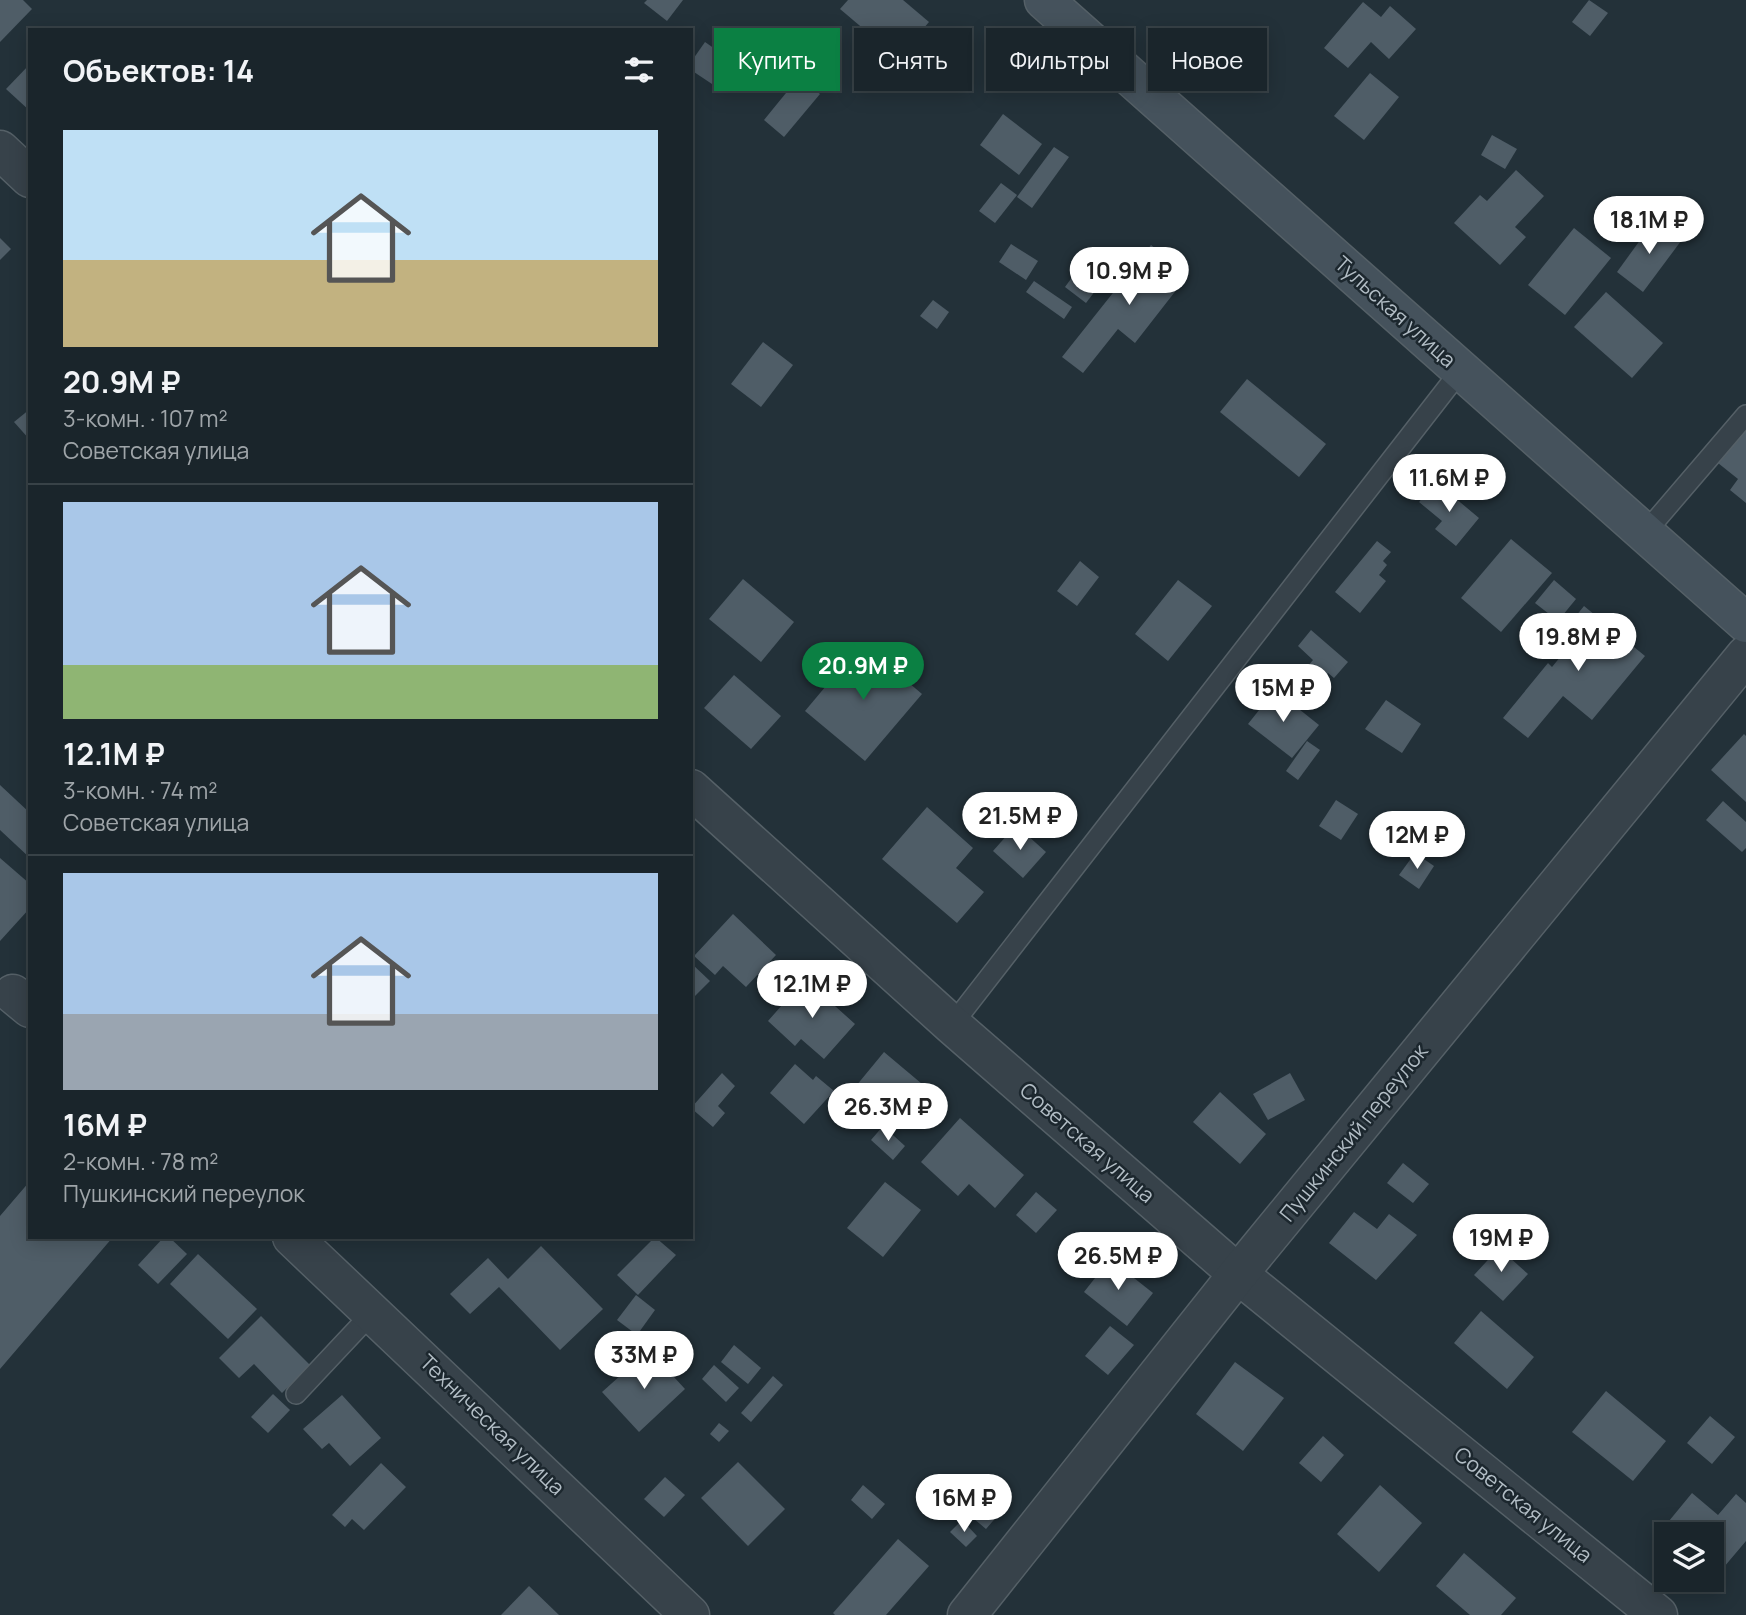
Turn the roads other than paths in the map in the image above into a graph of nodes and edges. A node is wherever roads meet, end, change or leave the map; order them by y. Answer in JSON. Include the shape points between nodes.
{"nodes":[{"id":1,"x":1044,"y":0,"type":"edge"},
{"id":2,"x":0,"y":150,"type":"edge"},
{"id":3,"x":28,"y":176,"type":"edge"},
{"id":4,"x":1461,"y":370,"type":"junction"},
{"id":5,"x":1746,"y":415,"type":"edge"},
{"id":6,"x":1644,"y":534,"type":"junction"},
{"id":7,"x":1746,"y":623,"type":"edge"},
{"id":8,"x":1746,"y":655,"type":"edge"},
{"id":9,"x":693,"y":791,"type":"edge"},
{"id":10,"x":952,"y":1025,"type":"junction"},
{"id":11,"x":294,"y":1239,"type":"edge"},
{"id":12,"x":1238,"y":1274,"type":"junction"},
{"id":13,"x":373,"y":1312,"type":"junction"},
{"id":14,"x":296,"y":1394,"type":"dead end"},
{"id":15,"x":690,"y":1615,"type":"edge"},
{"id":16,"x":967,"y":1615,"type":"edge"},
{"id":17,"x":1658,"y":1615,"type":"edge"}],
"edges":[{"from":1,"to":4,"type":"main road","name":"Тульская улица"},
{"from":2,"to":3,"type":"street"},
{"from":4,"to":6,"type":"main road","name":"Тульская улица"},
{"from":4,"to":10,"type":"lane"},
{"from":5,"to":6,"type":"lane"},
{"from":6,"to":7,"type":"main road","name":"Тульская улица"},
{"from":8,"to":12,"type":"street","name":"Пушкинский переулок"},
{"from":9,"to":10,"type":"street","name":"Советская улица"},
{"from":10,"to":12,"type":"street","name":"Советская улица"},
{"from":11,"to":13,"type":"street","name":"Техническая улица"},
{"from":12,"to":16,"type":"street","name":"Пушкинский переулок"},
{"from":12,"to":17,"type":"street","name":"Советская улица"},
{"from":13,"to":14,"type":"lane"},
{"from":13,"to":15,"type":"street","name":"Техническая улица"}]}
